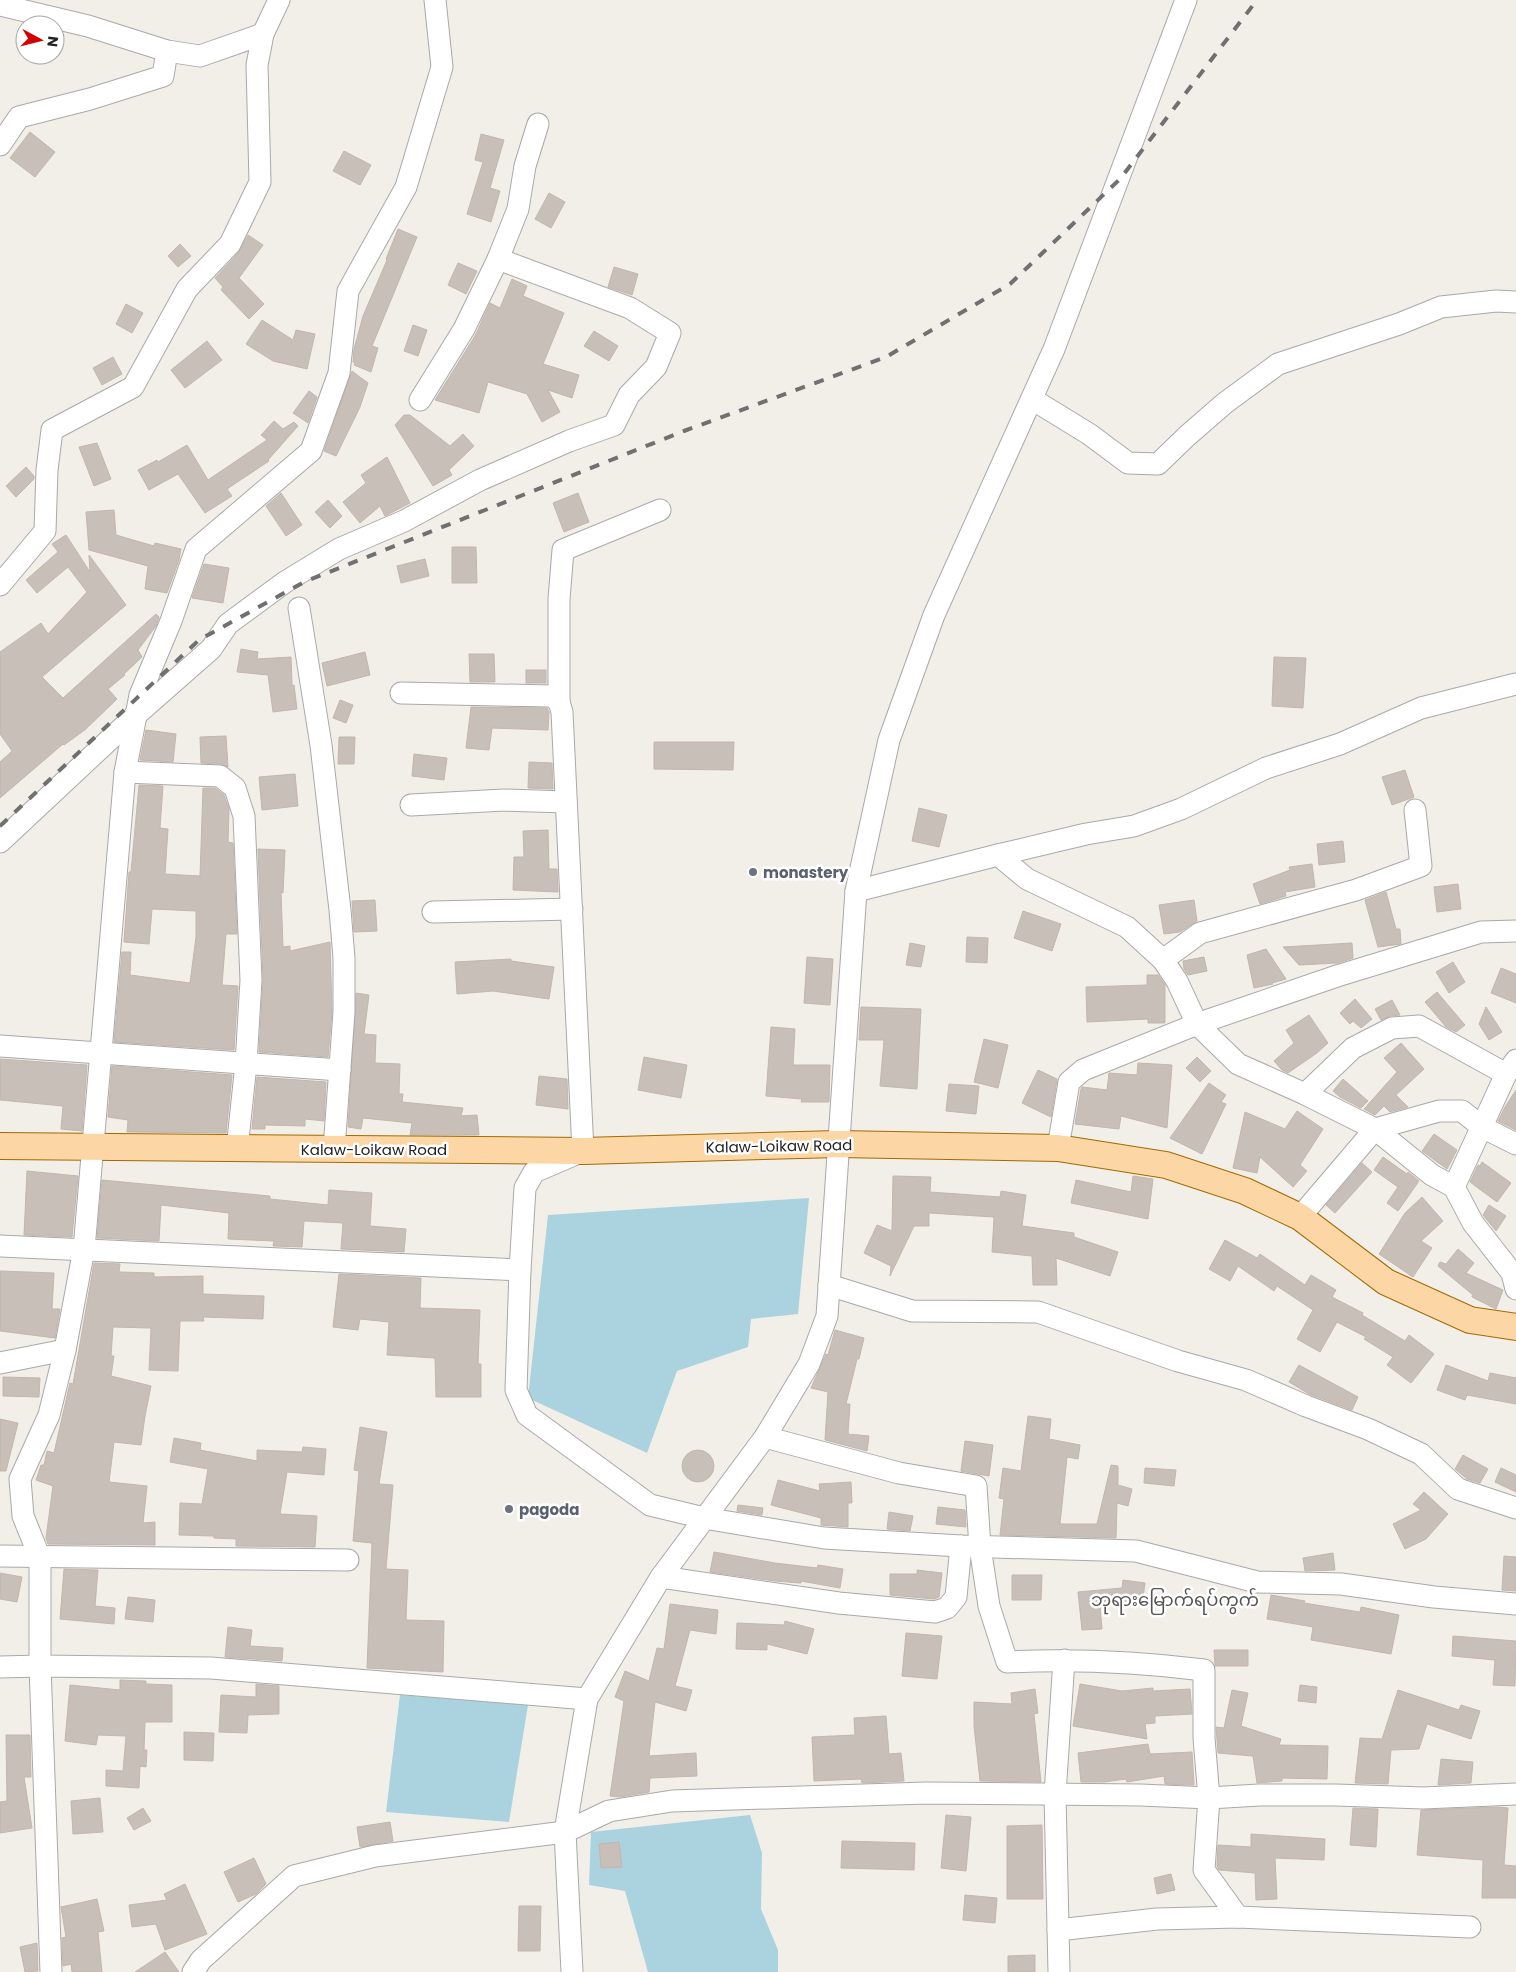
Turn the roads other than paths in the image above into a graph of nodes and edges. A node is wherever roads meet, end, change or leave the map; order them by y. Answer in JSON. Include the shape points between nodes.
{"nodes":[{"id":1,"x":279,"y":0,"type":"edge"},
{"id":2,"x":435,"y":0,"type":"edge"},
{"id":3,"x":1186,"y":0,"type":"edge"},
{"id":4,"x":0,"y":5,"type":"edge"},
{"id":5,"x":263,"y":34,"type":"junction"},
{"id":6,"x":167,"y":52,"type":"junction"},
{"id":7,"x":538,"y":124,"type":"dead end"},
{"id":8,"x":0,"y":145,"type":"edge"},
{"id":9,"x":498,"y":259,"type":"junction"},
{"id":10,"x":1516,"y":302,"type":"edge"},
{"id":11,"x":1032,"y":399,"type":"junction"},
{"id":12,"x":420,"y":400,"type":"dead end"},
{"id":13,"x":660,"y":510,"type":"dead end"},
{"id":14,"x":0,"y":585,"type":"edge"},
{"id":15,"x":299,"y":608,"type":"dead end"},
{"id":16,"x":1516,"y":684,"type":"edge"},
{"id":17,"x":401,"y":693,"type":"dead end"},
{"id":18,"x":559,"y":702,"type":"junction"},
{"id":19,"x":137,"y":714,"type":"junction"},
{"id":20,"x":125,"y":772,"type":"junction"},
{"id":21,"x":566,"y":802,"type":"junction"},
{"id":22,"x":411,"y":805,"type":"dead end"},
{"id":23,"x":1415,"y":810,"type":"dead end"},
{"id":24,"x":0,"y":842,"type":"edge"},
{"id":25,"x":998,"y":856,"type":"junction"},
{"id":26,"x":856,"y":891,"type":"junction"},
{"id":27,"x":572,"y":909,"type":"junction"},
{"id":28,"x":433,"y":912,"type":"dead end"},
{"id":29,"x":1516,"y":931,"type":"edge"},
{"id":30,"x":1163,"y":960,"type":"junction"},
{"id":31,"x":1197,"y":1024,"type":"junction"},
{"id":32,"x":0,"y":1046,"type":"edge"},
{"id":33,"x":101,"y":1053,"type":"junction"},
{"id":34,"x":246,"y":1064,"type":"junction"},
{"id":35,"x":1511,"y":1067,"type":"edge"},
{"id":36,"x":340,"y":1070,"type":"junction"},
{"id":37,"x":1304,"y":1094,"type":"junction"},
{"id":38,"x":1482,"y":1128,"type":"junction"},
{"id":39,"x":1375,"y":1129,"type":"junction"},
{"id":40,"x":838,"y":1144,"type":"junction"},
{"id":41,"x":1516,"y":1144,"type":"edge"},
{"id":42,"x":0,"y":1146,"type":"edge"},
{"id":43,"x":92,"y":1148,"type":"junction"},
{"id":44,"x":1058,"y":1148,"type":"junction"},
{"id":45,"x":237,"y":1149,"type":"junction"},
{"id":46,"x":334,"y":1149,"type":"junction"},
{"id":47,"x":583,"y":1150,"type":"junction"},
{"id":48,"x":1454,"y":1187,"type":"junction"},
{"id":49,"x":1300,"y":1217,"type":"junction"},
{"id":50,"x":0,"y":1246,"type":"edge"},
{"id":51,"x":84,"y":1249,"type":"junction"},
{"id":52,"x":520,"y":1270,"type":"junction"},
{"id":53,"x":829,"y":1285,"type":"junction"},
{"id":54,"x":1516,"y":1289,"type":"edge"},
{"id":55,"x":1516,"y":1327,"type":"edge"},
{"id":56,"x":65,"y":1350,"type":"junction"},
{"id":57,"x":0,"y":1362,"type":"edge"},
{"id":58,"x":765,"y":1437,"type":"junction"},
{"id":59,"x":1516,"y":1508,"type":"edge"},
{"id":60,"x":704,"y":1518,"type":"junction"},
{"id":61,"x":971,"y":1546,"type":"junction"},
{"id":62,"x":0,"y":1556,"type":"edge"},
{"id":63,"x":40,"y":1558,"type":"junction"},
{"id":64,"x":348,"y":1560,"type":"dead end"},
{"id":65,"x":661,"y":1577,"type":"junction"},
{"id":66,"x":1516,"y":1604,"type":"edge"},
{"id":67,"x":1064,"y":1660,"type":"junction"},
{"id":68,"x":40,"y":1666,"type":"junction"},
{"id":69,"x":0,"y":1667,"type":"edge"},
{"id":70,"x":587,"y":1699,"type":"junction"},
{"id":71,"x":1055,"y":1794,"type":"junction"},
{"id":72,"x":1516,"y":1794,"type":"edge"},
{"id":73,"x":1209,"y":1798,"type":"junction"},
{"id":74,"x":565,"y":1832,"type":"junction"},
{"id":75,"x":1238,"y":1917,"type":"junction"},
{"id":76,"x":1470,"y":1927,"type":"dead end"},
{"id":77,"x":1058,"y":1930,"type":"junction"},
{"id":78,"x":51,"y":1972,"type":"edge"},
{"id":79,"x":193,"y":1972,"type":"edge"},
{"id":80,"x":572,"y":1972,"type":"edge"},
{"id":81,"x":1059,"y":1972,"type":"edge"}],
"edges":[{"from":1,"to":5,"type":"street"},
{"from":2,"to":19,"type":"street","via":[[442,67],[406,187],[348,291],[339,373],[311,451],[196,549],[171,621],[140,694]]},
{"from":3,"to":11,"type":"street","via":[[1058,340]]},
{"from":4,"to":6,"type":"street","via":[[88,26]]},
{"from":5,"to":6,"type":"street","via":[[200,56]]},
{"from":5,"to":14,"type":"street","via":[[257,65],[260,182],[230,244],[187,289],[133,387],[52,430],[45,530]]},
{"from":6,"to":8,"type":"street","via":[[163,76],[19,117]]},
{"from":7,"to":9,"type":"street","via":[[518,209]]},
{"from":9,"to":12,"type":"street","via":[[464,329]]},
{"from":9,"to":19,"type":"street","via":[[630,308],[670,333],[656,367],[629,395],[614,425],[568,441],[480,480],[404,522],[339,549],[285,582],[228,624],[211,649]]},
{"from":10,"to":11,"type":"street","via":[[1441,307],[1278,364],[1225,403],[1158,464],[1128,463]]},
{"from":11,"to":26,"type":"street","via":[[934,615],[889,740]]},
{"from":13,"to":18,"type":"street","via":[[563,550],[559,598]]},
{"from":15,"to":36,"type":"street","via":[[322,745],[340,910],[344,976]]},
{"from":16,"to":25,"type":"street","via":[[1420,708],[1340,744],[1266,768],[1181,809],[1134,826],[1086,834]]},
{"from":17,"to":18,"type":"street","via":[[552,696]]},
{"from":18,"to":21,"type":"street"},
{"from":19,"to":20,"type":"street"},
{"from":19,"to":24,"type":"street"},
{"from":20,"to":33,"type":"street"},
{"from":20,"to":34,"type":"street","via":[[220,776],[235,788],[244,816],[251,980]]},
{"from":21,"to":22,"type":"street","via":[[504,800]]},
{"from":21,"to":27,"type":"street"},
{"from":23,"to":30,"type":"street","via":[[1421,866],[1356,890],[1200,933]]},
{"from":25,"to":26,"type":"street"},
{"from":25,"to":30,"type":"street","via":[[1027,879],[1127,927]]},
{"from":26,"to":40,"type":"street"},
{"from":27,"to":28,"type":"street"},
{"from":27,"to":47,"type":"street"},
{"from":29,"to":31,"type":"street","via":[[1481,932],[1337,976]]},
{"from":30,"to":31,"type":"street","via":[[1177,981]]},
{"from":31,"to":37,"type":"street","via":[[1238,1064]]},
{"from":31,"to":44,"type":"street","via":[[1083,1070],[1069,1082]]},
{"from":32,"to":33,"type":"street"},
{"from":33,"to":34,"type":"street"},
{"from":33,"to":43,"type":"street"},
{"from":34,"to":36,"type":"street"},
{"from":34,"to":45,"type":"street"},
{"from":35,"to":37,"type":"street","via":[[1419,1026],[1392,1028],[1353,1048]]},
{"from":35,"to":38,"type":"street"},
{"from":36,"to":46,"type":"street"},
{"from":37,"to":39,"type":"street"},
{"from":38,"to":39,"type":"street","via":[[1462,1111],[1439,1111]]},
{"from":38,"to":41,"type":"street"},
{"from":38,"to":48,"type":"street"},
{"from":39,"to":48,"type":"street","via":[[1432,1175]]},
{"from":39,"to":49,"type":"street"},
{"from":40,"to":44,"type":"main road","name":"Kalaw-Loikaw Road"},
{"from":40,"to":47,"type":"main road","name":"Kalaw-Loikaw Road"},
{"from":40,"to":53,"type":"street"},
{"from":42,"to":43,"type":"main road","name":"Kalaw-Loikaw Road"},
{"from":43,"to":45,"type":"main road","name":"Kalaw-Loikaw Road"},
{"from":43,"to":51,"type":"street"},
{"from":44,"to":49,"type":"main road","name":"Kalaw-Loikaw Road","via":[[1166,1165],[1245,1190]]},
{"from":45,"to":46,"type":"main road","name":"Kalaw-Loikaw Road"},
{"from":46,"to":47,"type":"main road","name":"Kalaw-Loikaw Road"},
{"from":47,"to":52,"type":"street","via":[[534,1172],[525,1188]]},
{"from":48,"to":54,"type":"street","via":[[1473,1223],[1512,1273]]},
{"from":49,"to":55,"type":"main road","name":"Kalaw-Loikaw Road","via":[[1386,1282],[1470,1320]]},
{"from":50,"to":51,"type":"street"},
{"from":51,"to":52,"type":"street"},
{"from":51,"to":56,"type":"street"},
{"from":52,"to":60,"type":"street","via":[[516,1390],[527,1415],[650,1505]]},
{"from":53,"to":58,"type":"street","via":[[827,1316],[809,1364]]},
{"from":53,"to":59,"type":"street","via":[[912,1311],[1038,1312],[1178,1361],[1246,1380],[1368,1430],[1421,1454],[1458,1489]]},
{"from":56,"to":57,"type":"street"},
{"from":56,"to":63,"type":"street","via":[[49,1415],[20,1480],[23,1516]]},
{"from":58,"to":60,"type":"street"},
{"from":58,"to":61,"type":"street","via":[[899,1473],[976,1486]]},
{"from":60,"to":61,"type":"street","via":[[824,1538]]},
{"from":60,"to":65,"type":"street"},
{"from":61,"to":65,"type":"street","via":[[956,1597],[947,1608],[935,1612],[839,1603]]},
{"from":61,"to":66,"type":"street","via":[[1136,1551],[1257,1582],[1340,1584]]},
{"from":61,"to":67,"type":"street","via":[[1007,1662]]},
{"from":62,"to":63,"type":"street"},
{"from":63,"to":64,"type":"street"},
{"from":63,"to":68,"type":"street"},
{"from":65,"to":70,"type":"street"},
{"from":67,"to":71,"type":"street"},
{"from":67,"to":73,"type":"street","via":[[1146,1663],[1204,1670],[1204,1738]]},
{"from":68,"to":69,"type":"street"},
{"from":68,"to":70,"type":"street","via":[[211,1668]]},
{"from":68,"to":78,"type":"street"},
{"from":70,"to":74,"type":"street"},
{"from":71,"to":73,"type":"street"},
{"from":71,"to":74,"type":"street","via":[[926,1793],[672,1801],[608,1811]]},
{"from":71,"to":77,"type":"street"},
{"from":72,"to":73,"type":"street","via":[[1423,1798],[1259,1795]]},
{"from":73,"to":75,"type":"street","via":[[1204,1870]]},
{"from":74,"to":79,"type":"street","via":[[374,1856],[294,1876],[201,1960]]},
{"from":74,"to":80,"type":"street"},
{"from":75,"to":76,"type":"street"},
{"from":75,"to":77,"type":"street","via":[[1157,1919]]},
{"from":77,"to":81,"type":"street"}]}
